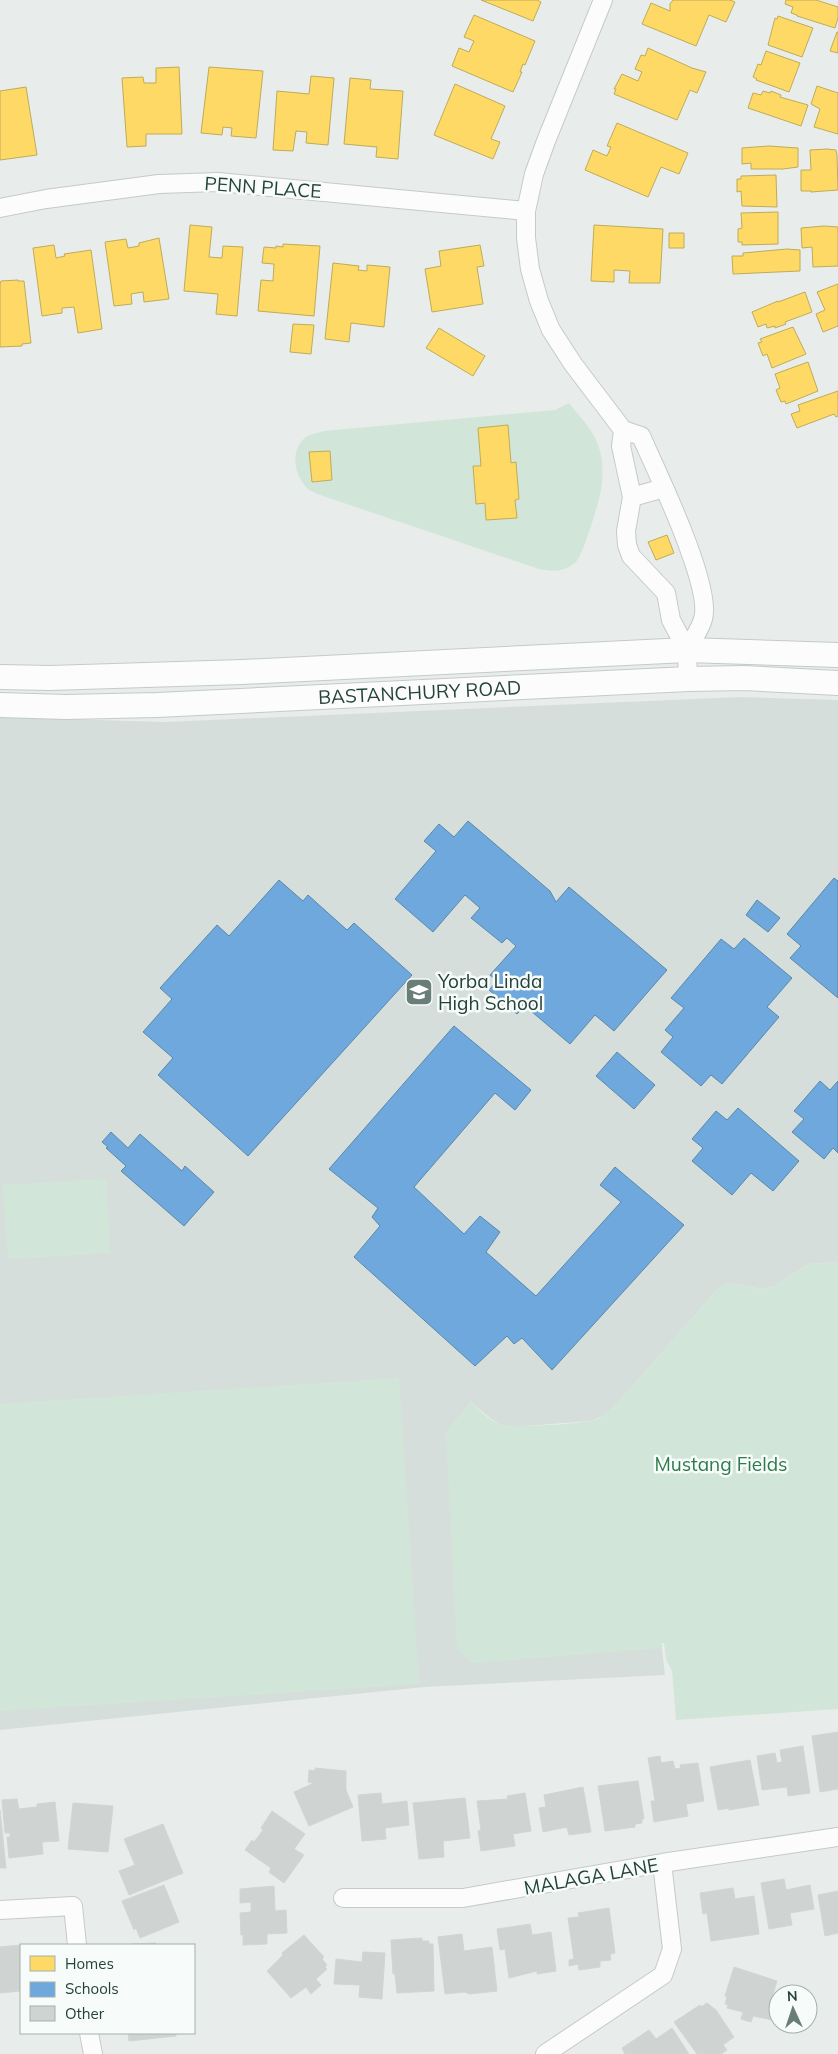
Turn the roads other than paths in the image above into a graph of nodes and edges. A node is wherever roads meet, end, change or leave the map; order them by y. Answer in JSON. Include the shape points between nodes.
{"nodes":[{"id":1,"x":603,"y":0,"type":"edge"},
{"id":2,"x":0,"y":208,"type":"edge"},
{"id":3,"x":526,"y":211,"type":"junction"},
{"id":4,"x":623,"y":430,"type":"junction"},
{"id":5,"x":664,"y":488,"type":"junction"},
{"id":6,"x":632,"y":497,"type":"junction"},
{"id":7,"x":687,"y":650,"type":"junction"},
{"id":8,"x":838,"y":655,"type":"edge"},
{"id":9,"x":173,"y":674,"type":"junction"},
{"id":10,"x":0,"y":677,"type":"edge"},
{"id":11,"x":688,"y":679,"type":"junction"},
{"id":12,"x":838,"y":683,"type":"edge"},
{"id":13,"x":0,"y":705,"type":"edge"},
{"id":14,"x":28,"y":705,"type":"junction"},
{"id":15,"x":838,"y":1837,"type":"edge"},
{"id":16,"x":662,"y":1863,"type":"junction"},
{"id":17,"x":343,"y":1898,"type":"dead end"},
{"id":18,"x":0,"y":1910,"type":"edge"},
{"id":19,"x":77,"y":1944,"type":"edge"},
{"id":20,"x":89,"y":2034,"type":"edge"},
{"id":21,"x":93,"y":2054,"type":"edge"},
{"id":22,"x":544,"y":2054,"type":"edge"}],
"edges":[{"from":1,"to":3,"type":"street","via":[[546,141]]},
{"from":2,"to":3,"type":"street","name":"PENN PLACE","via":[[159,184],[218,182]]},
{"from":3,"to":4,"type":"street","via":[[530,269],[551,330]]},
{"from":4,"to":5,"type":"street","via":[[641,436]]},
{"from":4,"to":6,"type":"street","via":[[621,446]]},
{"from":5,"to":6,"type":"street"},
{"from":5,"to":7,"type":"street","via":[[698,572],[703,606],[704,618]]},
{"from":6,"to":7,"type":"street","via":[[626,531],[631,556],[666,594],[670,620]]},
{"from":7,"to":8,"type":"main road","name":"BASTANCHURY ROAD"},
{"from":7,"to":9,"type":"main road","name":"BASTANCHURY ROAD"},
{"from":7,"to":11,"type":"street"},
{"from":9,"to":10,"type":"main road","name":"BASTANCHURY ROAD"},
{"from":9,"to":14,"type":"main road","via":[[171,683],[152,691],[43,694]]},
{"from":11,"to":12,"type":"main road","name":"BASTANCHURY ROAD"},
{"from":11,"to":14,"type":"main road","name":"BASTANCHURY ROAD","via":[[157,705]]},
{"from":13,"to":14,"type":"main road","name":"BASTANCHURY ROAD"},
{"from":15,"to":16,"type":"street","name":"MALAGA LANE"},
{"from":16,"to":17,"type":"street","name":"MALAGA LANE","via":[[463,1898]]},
{"from":16,"to":22,"type":"street","via":[[672,1950],[663,1975]]},
{"from":18,"to":19,"type":"street","via":[[73,1906]]},
{"from":20,"to":21,"type":"street"}]}
